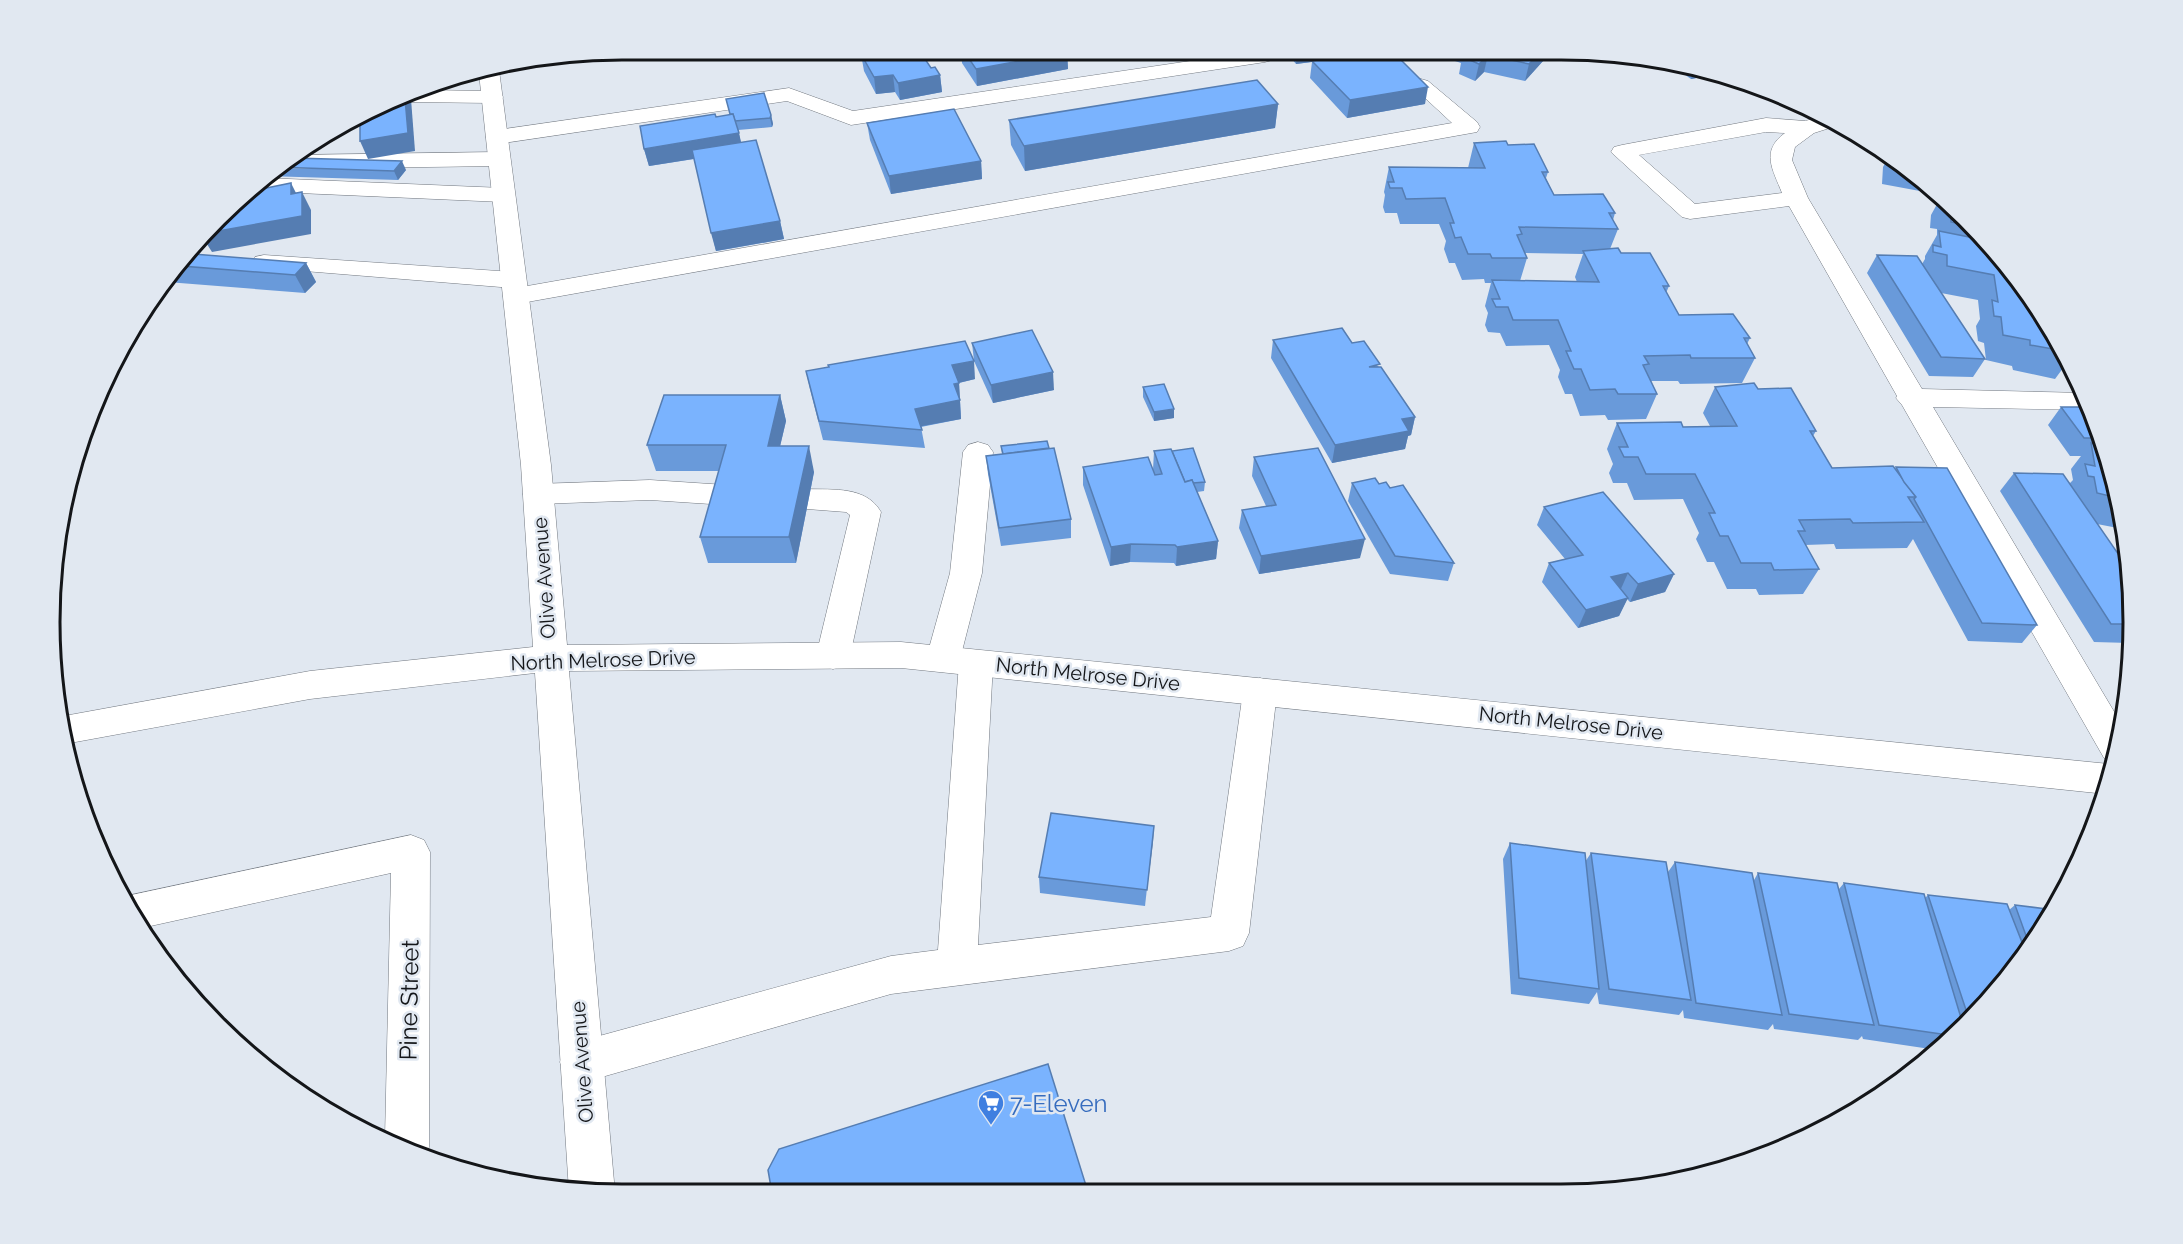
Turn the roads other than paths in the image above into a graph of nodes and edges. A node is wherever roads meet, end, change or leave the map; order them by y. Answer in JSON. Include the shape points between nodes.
{"nodes":[{"id":1,"x":1238,"y":60,"type":"edge"},
{"id":2,"x":490,"y":76,"type":"edge"},
{"id":3,"x":1421,"y":85,"type":"edge"},
{"id":4,"x":424,"y":96,"type":"edge"},
{"id":5,"x":492,"y":98,"type":"junction"},
{"id":6,"x":1821,"y":124,"type":"edge"},
{"id":7,"x":1806,"y":128,"type":"junction"},
{"id":8,"x":498,"y":148,"type":"junction"},
{"id":9,"x":302,"y":161,"type":"edge"},
{"id":10,"x":268,"y":185,"type":"edge"},
{"id":11,"x":503,"y":195,"type":"junction"},
{"id":12,"x":1796,"y":198,"type":"junction"},
{"id":13,"x":237,"y":260,"type":"edge"},
{"id":14,"x":514,"y":288,"type":"junction"},
{"id":15,"x":1910,"y":398,"type":"junction"},
{"id":16,"x":2078,"y":402,"type":"edge"},
{"id":17,"x":978,"y":452,"type":"dead end"},
{"id":18,"x":538,"y":494,"type":"junction"},
{"id":19,"x":726,"y":495,"type":"edge"},
{"id":20,"x":807,"y":499,"type":"edge"},
{"id":21,"x":833,"y":656,"type":"junction"},
{"id":22,"x":550,"y":658,"type":"junction"},
{"id":23,"x":960,"y":661,"type":"junction"},
{"id":24,"x":1260,"y":692,"type":"junction"},
{"id":25,"x":70,"y":728,"type":"edge"},
{"id":26,"x":2111,"y":737,"type":"edge"},
{"id":27,"x":2101,"y":778,"type":"edge"},
{"id":28,"x":140,"y":910,"type":"edge"},
{"id":29,"x":957,"y":966,"type":"junction"},
{"id":30,"x":581,"y":1062,"type":"junction"},
{"id":31,"x":407,"y":1141,"type":"edge"},
{"id":32,"x":591,"y":1183,"type":"edge"}],
"edges":[{"from":1,"to":8,"type":"main road","via":[[851,118],[789,94]]},
{"from":2,"to":5,"type":"main road","name":"Olive Avenue"},
{"from":3,"to":14,"type":"main road","via":[[1469,127]]},
{"from":4,"to":5,"type":"main road"},
{"from":5,"to":8,"type":"main road","name":"Olive Avenue"},
{"from":6,"to":7,"type":"main road"},
{"from":7,"to":12,"type":"main road","via":[[1784,144],[1781,160]]},
{"from":7,"to":12,"type":"main road","via":[[1766,125],[1622,152],[1690,212]]},
{"from":8,"to":9,"type":"main road"},
{"from":8,"to":11,"type":"main road","name":"Olive Avenue"},
{"from":10,"to":11,"type":"main road"},
{"from":11,"to":14,"type":"main road","name":"Olive Avenue"},
{"from":12,"to":15,"type":"main road"},
{"from":13,"to":14,"type":"main road"},
{"from":14,"to":18,"type":"main road","name":"Olive Avenue"},
{"from":15,"to":16,"type":"main road"},
{"from":15,"to":26,"type":"main road"},
{"from":17,"to":23,"type":"main road"},
{"from":18,"to":19,"type":"main road","via":[[650,490]]},
{"from":18,"to":22,"type":"main road","name":"Olive Avenue"},
{"from":20,"to":21,"type":"main road","via":[[853,502],[866,512]]},
{"from":21,"to":22,"type":"main road","name":"North Melrose Drive"},
{"from":21,"to":23,"type":"main road","name":"North Melrose Drive"},
{"from":22,"to":25,"type":"main road","name":"North Melrose Drive","via":[[310,685]]},
{"from":22,"to":30,"type":"main road","name":"Olive Avenue"},
{"from":23,"to":24,"type":"main road","name":"North Melrose Drive"},
{"from":23,"to":29,"type":"main road"},
{"from":24,"to":27,"type":"main road","name":"North Melrose Drive"},
{"from":24,"to":29,"type":"main road","via":[[1229,933]]},
{"from":28,"to":31,"type":"main road","name":"Pine Street","via":[[411,852]]},
{"from":29,"to":30,"type":"main road","via":[[891,975]]},
{"from":30,"to":32,"type":"main road","name":"Olive Avenue"}]}
